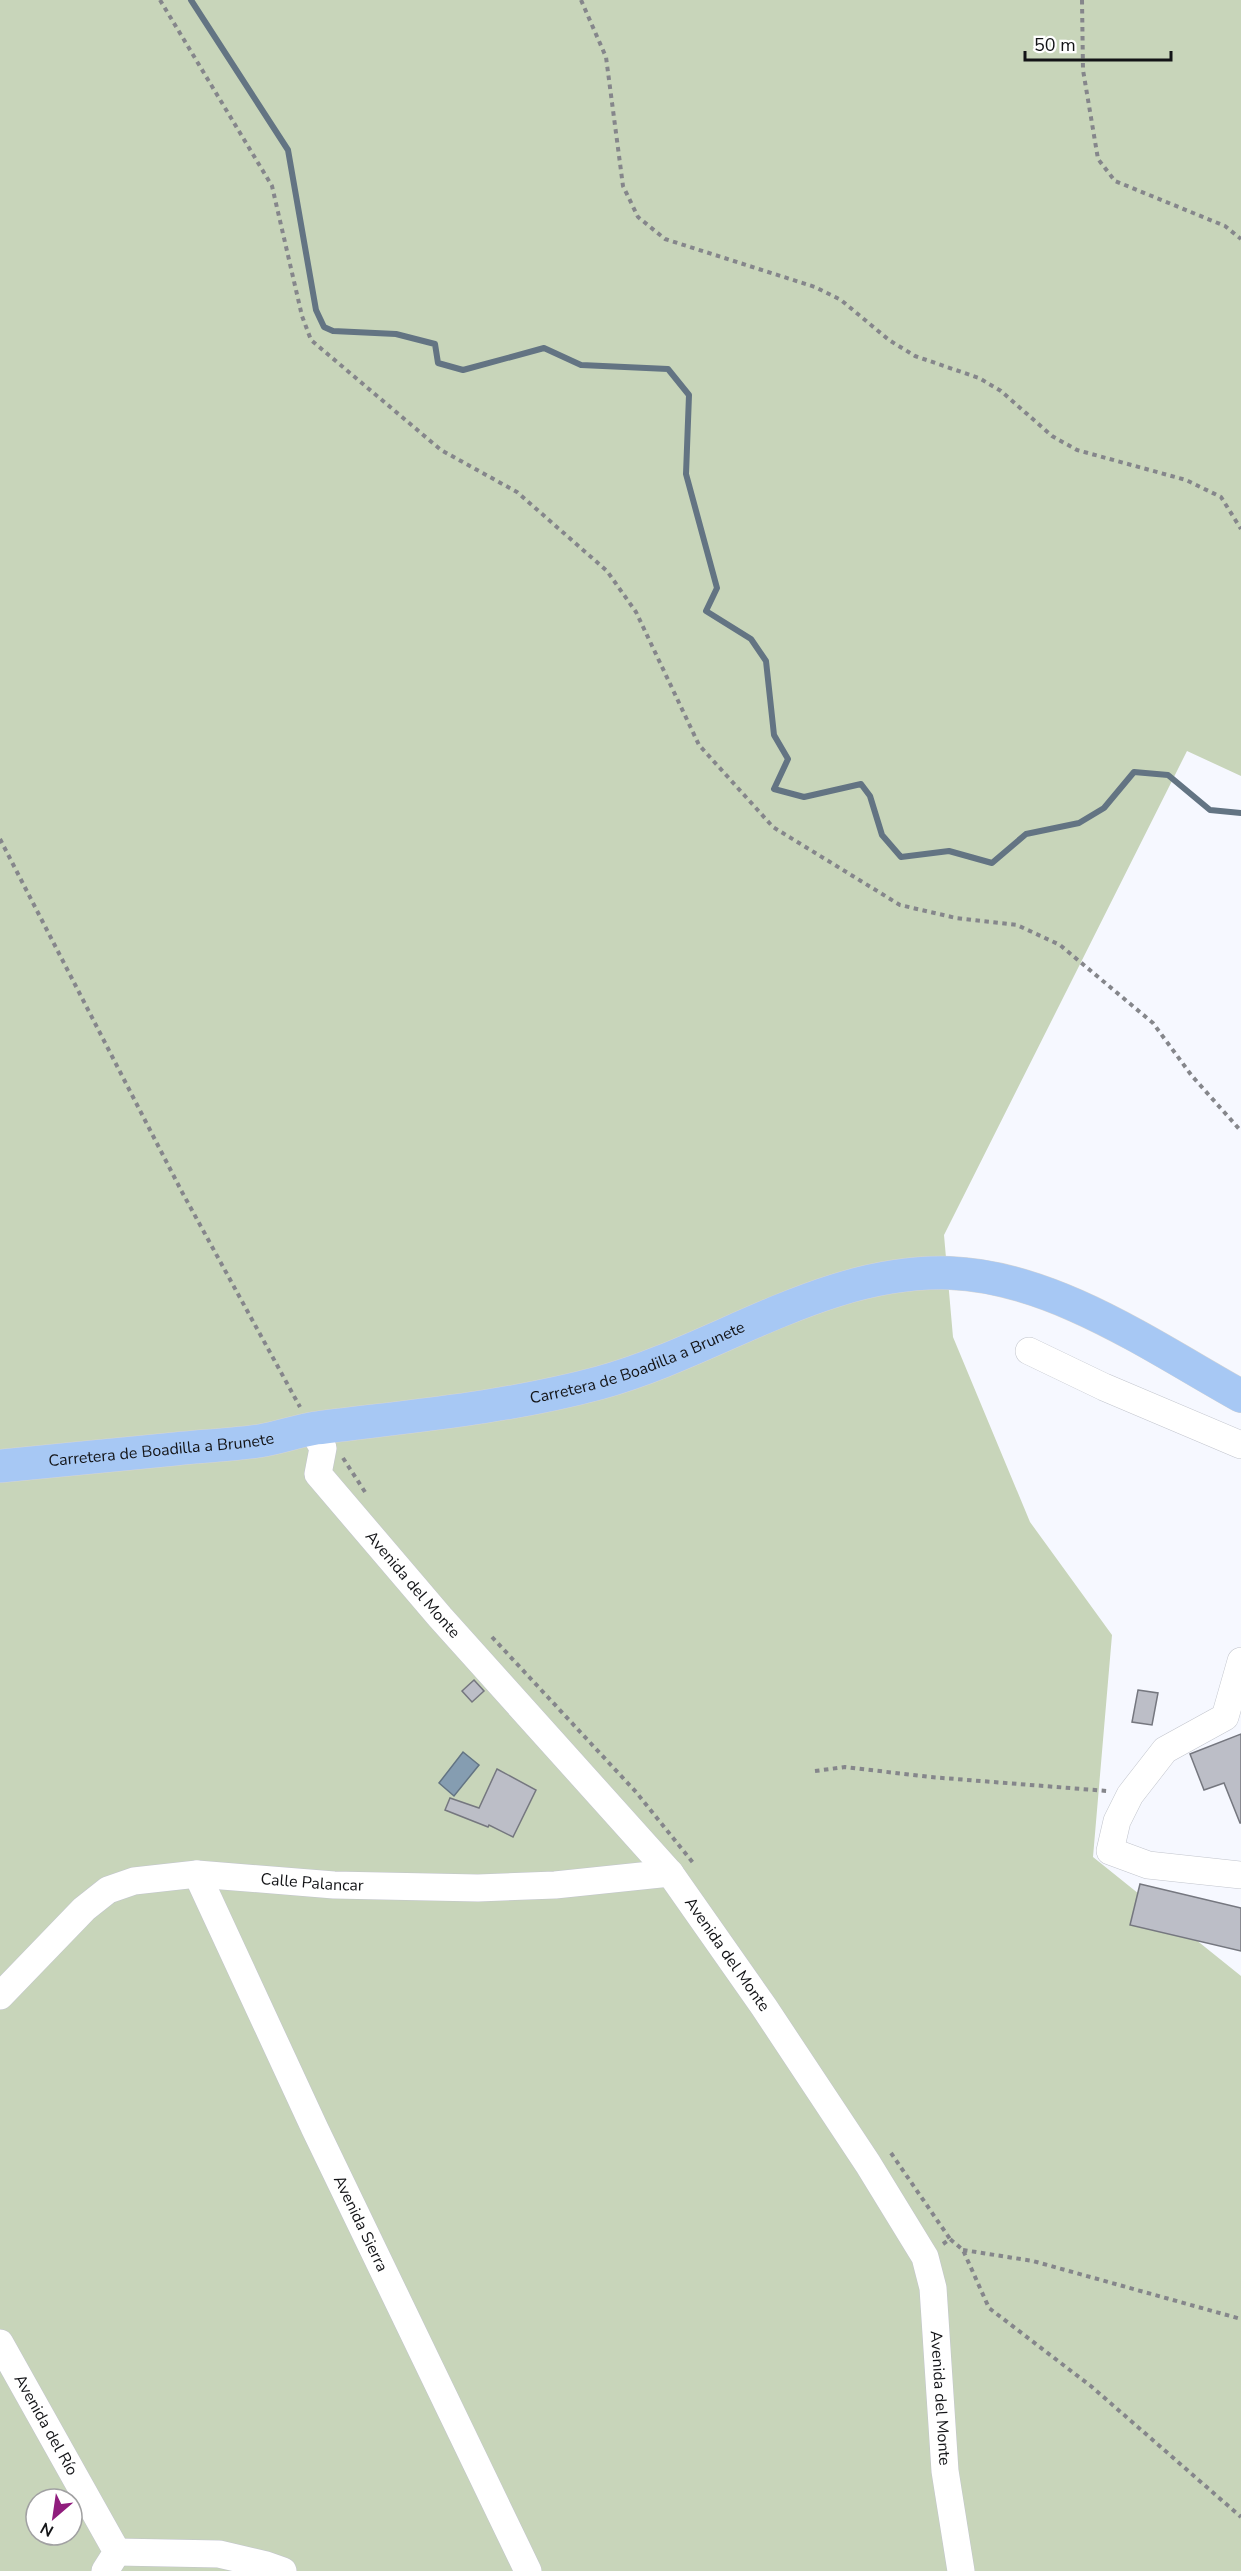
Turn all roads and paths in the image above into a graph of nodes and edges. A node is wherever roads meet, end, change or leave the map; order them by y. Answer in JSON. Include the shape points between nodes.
{"nodes":[{"id":1,"x":160,"y":0,"type":"edge"},
{"id":2,"x":581,"y":0,"type":"edge"},
{"id":3,"x":1082,"y":0,"type":"edge"},
{"id":4,"x":1241,"y":239,"type":"edge"},
{"id":5,"x":1241,"y":529,"type":"edge"},
{"id":6,"x":0,"y":839,"type":"edge"},
{"id":7,"x":1241,"y":1131,"type":"edge"},
{"id":8,"x":1029,"y":1351,"type":"dead end"},
{"id":9,"x":1241,"y":1396,"type":"edge"},
{"id":10,"x":312,"y":1429,"type":"junction"},
{"id":11,"x":44,"y":1442,"type":"junction"},
{"id":12,"x":1241,"y":1445,"type":"edge"},
{"id":13,"x":0,"y":1446,"type":"edge"},
{"id":14,"x":0,"y":1454,"type":"edge"},
{"id":15,"x":0,"y":1466,"type":"edge"},
{"id":16,"x":1241,"y":1661,"type":"edge"},
{"id":17,"x":815,"y":1771,"type":"dead end"},
{"id":18,"x":1130,"y":1795,"type":"junction"},
{"id":19,"x":670,"y":1873,"type":"junction"},
{"id":20,"x":197,"y":1875,"type":"junction"},
{"id":21,"x":1241,"y":1875,"type":"edge"},
{"id":22,"x":0,"y":1996,"type":"edge"},
{"id":23,"x":963,"y":2250,"type":"junction"},
{"id":24,"x":925,"y":2257,"type":"junction"},
{"id":25,"x":1241,"y":2319,"type":"edge"},
{"id":26,"x":0,"y":2343,"type":"edge"},
{"id":27,"x":1241,"y":2517,"type":"edge"},
{"id":28,"x":111,"y":2562,"type":"edge"},
{"id":29,"x":283,"y":2571,"type":"edge"},
{"id":30,"x":528,"y":2571,"type":"edge"},
{"id":31,"x":961,"y":2571,"type":"edge"}],
"edges":[{"from":1,"to":7,"type":"path","via":[[272,186],[311,340],[441,450],[517,492],[607,572],[636,612],[699,744],[773,827],[900,904],[956,918],[1017,925],[1060,945],[1154,1023],[1192,1076]]},
{"from":2,"to":5,"type":"path","via":[[606,57],[622,186],[638,216],[665,239],[815,287],[841,300],[915,356],[979,378],[1001,391],[1052,436],[1077,450],[1186,480],[1221,497]]},
{"from":3,"to":4,"type":"path","via":[[1083,70],[1098,159],[1115,180],[1225,226]]},
{"from":6,"to":10,"type":"path","via":[[182,1192]]},
{"from":8,"to":12,"type":"street"},
{"from":9,"to":10,"type":"main road","name":"Carretera de Boadilla a Brunete","via":[[1088,1310],[1050,1294],[976,1275],[948,1273],[891,1277],[815,1297],[640,1370],[570,1390],[455,1413]]},
{"from":10,"to":11,"type":"main road","via":[[260,1425]]},
{"from":10,"to":15,"type":"main road","name":"Carretera de Boadilla a Brunete","via":[[260,1441]]},
{"from":10,"to":19,"type":"street","name":"Avenida del Monte","via":[[324,1448],[318,1474],[440,1617]]},
{"from":11,"to":13,"type":"main road"},
{"from":11,"to":14,"type":"main road"},
{"from":16,"to":18,"type":"street","via":[[1225,1717],[1165,1750]]},
{"from":17,"to":18,"type":"path","via":[[845,1767]]},
{"from":18,"to":21,"type":"street","via":[[1117,1821],[1110,1851],[1148,1865]]},
{"from":19,"to":20,"type":"street","name":"Calle Palancar","via":[[555,1885],[478,1888]]},
{"from":19,"to":24,"type":"street","name":"Avenida del Monte","via":[[862,2154]]},
{"from":20,"to":22,"type":"street","name":"Calle Palancar","via":[[134,1881],[108,1890],[84,1909]]},
{"from":20,"to":30,"type":"street","name":"Avenida Sierra"},
{"from":23,"to":24,"type":"path","via":[[950,2239]]},
{"from":23,"to":25,"type":"path","via":[[1033,2261]]},
{"from":23,"to":27,"type":"path","via":[[989,2308],[1092,2387]]},
{"from":24,"to":31,"type":"street","name":"Avenida del Monte","via":[[933,2289],[945,2471]]},
{"from":26,"to":28,"type":"street","name":"Avenida del Río"},
{"from":28,"to":29,"type":"street","via":[[219,2554]]}]}
